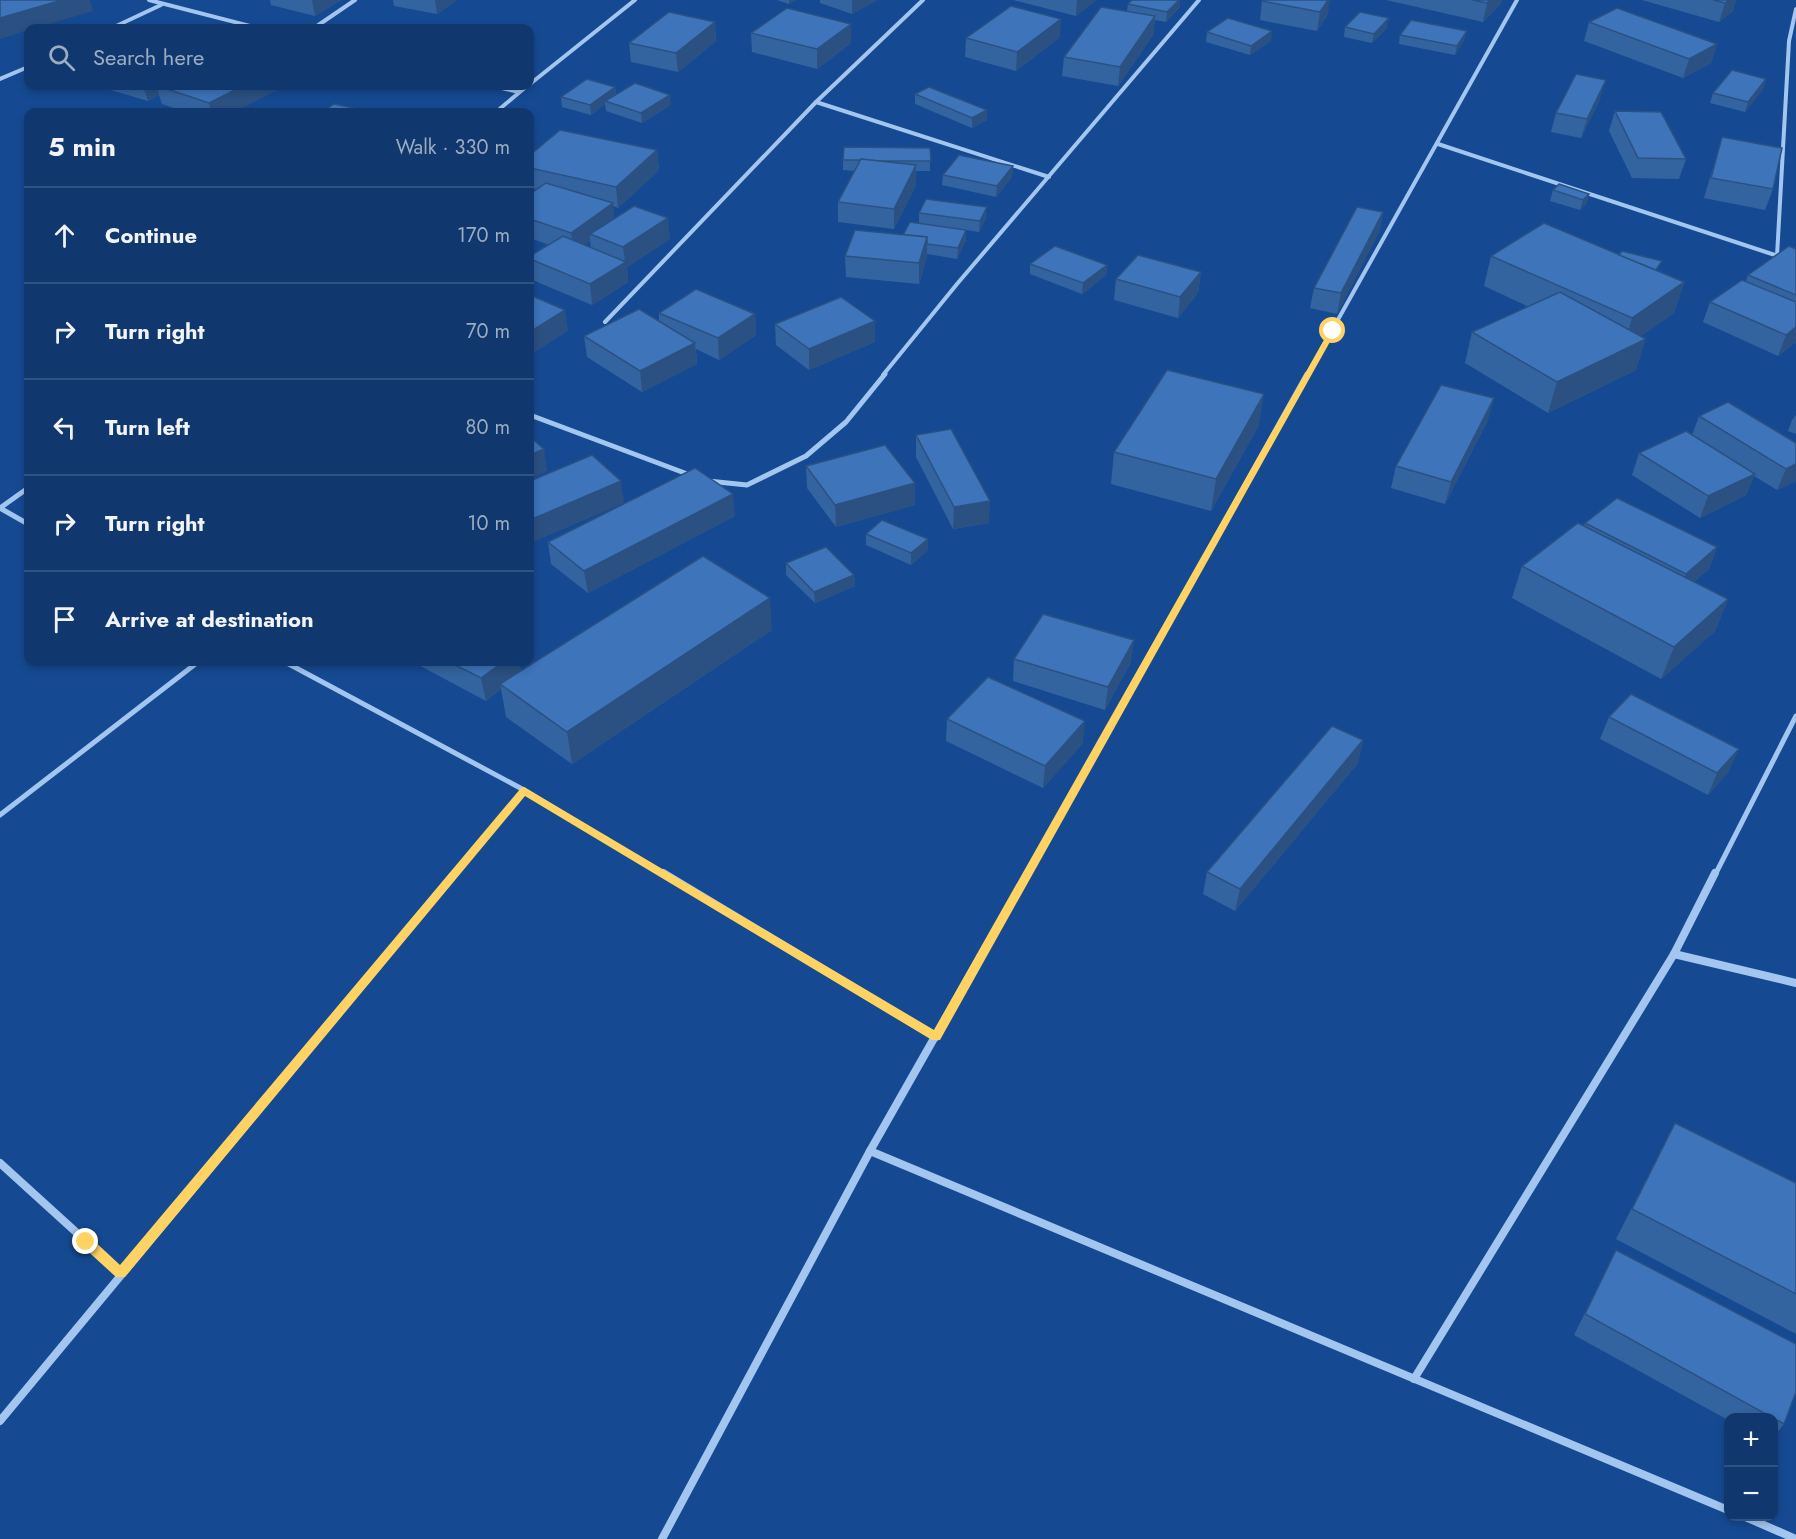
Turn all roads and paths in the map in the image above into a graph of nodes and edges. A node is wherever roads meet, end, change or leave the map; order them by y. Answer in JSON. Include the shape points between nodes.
{"nodes":[{"id":1,"x":149,"y":0,"type":"edge"},
{"id":2,"x":355,"y":0,"type":"edge"},
{"id":3,"x":635,"y":0,"type":"edge"},
{"id":4,"x":922,"y":0,"type":"edge"},
{"id":5,"x":1199,"y":0,"type":"edge"},
{"id":6,"x":1517,"y":0,"type":"edge"},
{"id":7,"x":161,"y":5,"type":"junction"},
{"id":8,"x":1796,"y":9,"type":"edge"},
{"id":9,"x":121,"y":24,"type":"edge"},
{"id":10,"x":241,"y":24,"type":"edge"},
{"id":11,"x":320,"y":24,"type":"edge"},
{"id":12,"x":24,"y":69,"type":"edge"},
{"id":13,"x":1788,"y":74,"type":"junction"},
{"id":14,"x":1796,"y":76,"type":"edge"},
{"id":15,"x":0,"y":79,"type":"edge"},
{"id":16,"x":534,"y":80,"type":"edge"},
{"id":17,"x":510,"y":90,"type":"edge"},
{"id":18,"x":522,"y":90,"type":"edge"},
{"id":19,"x":519,"y":92,"type":"junction"},
{"id":20,"x":816,"y":102,"type":"junction"},
{"id":21,"x":501,"y":108,"type":"edge"},
{"id":22,"x":1437,"y":144,"type":"junction"},
{"id":23,"x":1049,"y":177,"type":"junction"},
{"id":24,"x":1777,"y":256,"type":"junction"},
{"id":25,"x":1796,"y":262,"type":"edge"},
{"id":26,"x":605,"y":322,"type":"dead end"},
{"id":27,"x":534,"y":416,"type":"edge"},
{"id":28,"x":24,"y":491,"type":"edge"},
{"id":29,"x":0,"y":508,"type":"edge"},
{"id":30,"x":24,"y":522,"type":"edge"},
{"id":31,"x":193,"y":666,"type":"edge"},
{"id":32,"x":292,"y":666,"type":"edge"},
{"id":33,"x":1796,"y":716,"type":"edge"},
{"id":34,"x":524,"y":790,"type":"junction"},
{"id":35,"x":0,"y":815,"type":"edge"},
{"id":36,"x":1674,"y":954,"type":"junction"},
{"id":37,"x":1796,"y":983,"type":"edge"},
{"id":38,"x":936,"y":1037,"type":"junction"},
{"id":39,"x":870,"y":1151,"type":"junction"},
{"id":40,"x":0,"y":1163,"type":"edge"},
{"id":41,"x":121,"y":1273,"type":"junction"},
{"id":42,"x":1414,"y":1379,"type":"junction"},
{"id":43,"x":0,"y":1421,"type":"edge"},
{"id":44,"x":1724,"y":1508,"type":"edge"},
{"id":45,"x":1755,"y":1521,"type":"edge"},
{"id":46,"x":662,"y":1539,"type":"edge"},
{"id":47,"x":1796,"y":1539,"type":"edge"}],
"edges":[{"from":1,"to":7,"type":"street"},
{"from":2,"to":11,"type":"street"},
{"from":3,"to":16,"type":"street"},
{"from":4,"to":20,"type":"street"},
{"from":5,"to":23,"type":"street"},
{"from":6,"to":22,"type":"street"},
{"from":7,"to":9,"type":"street"},
{"from":7,"to":10,"type":"street"},
{"from":8,"to":13,"type":"street","via":[[1789,41]]},
{"from":12,"to":15,"type":"street"},
{"from":13,"to":14,"type":"street"},
{"from":13,"to":24,"type":"street"},
{"from":17,"to":19,"type":"street"},
{"from":18,"to":19,"type":"street"},
{"from":19,"to":21,"type":"street"},
{"from":20,"to":23,"type":"street"},
{"from":20,"to":26,"type":"street"},
{"from":22,"to":24,"type":"street"},
{"from":22,"to":38,"type":"street"},
{"from":23,"to":27,"type":"street","via":[[846,422],[806,456],[747,485],[707,481]]},
{"from":24,"to":25,"type":"street"},
{"from":28,"to":29,"type":"street"},
{"from":29,"to":30,"type":"street"},
{"from":31,"to":35,"type":"street"},
{"from":32,"to":34,"type":"street"},
{"from":33,"to":36,"type":"street"},
{"from":34,"to":38,"type":"street"},
{"from":34,"to":41,"type":"street"},
{"from":36,"to":37,"type":"street"},
{"from":36,"to":42,"type":"street"},
{"from":38,"to":39,"type":"street"},
{"from":39,"to":42,"type":"street"},
{"from":39,"to":46,"type":"street"},
{"from":40,"to":41,"type":"street"},
{"from":41,"to":43,"type":"street"},
{"from":42,"to":44,"type":"street"},
{"from":45,"to":47,"type":"street"}]}
